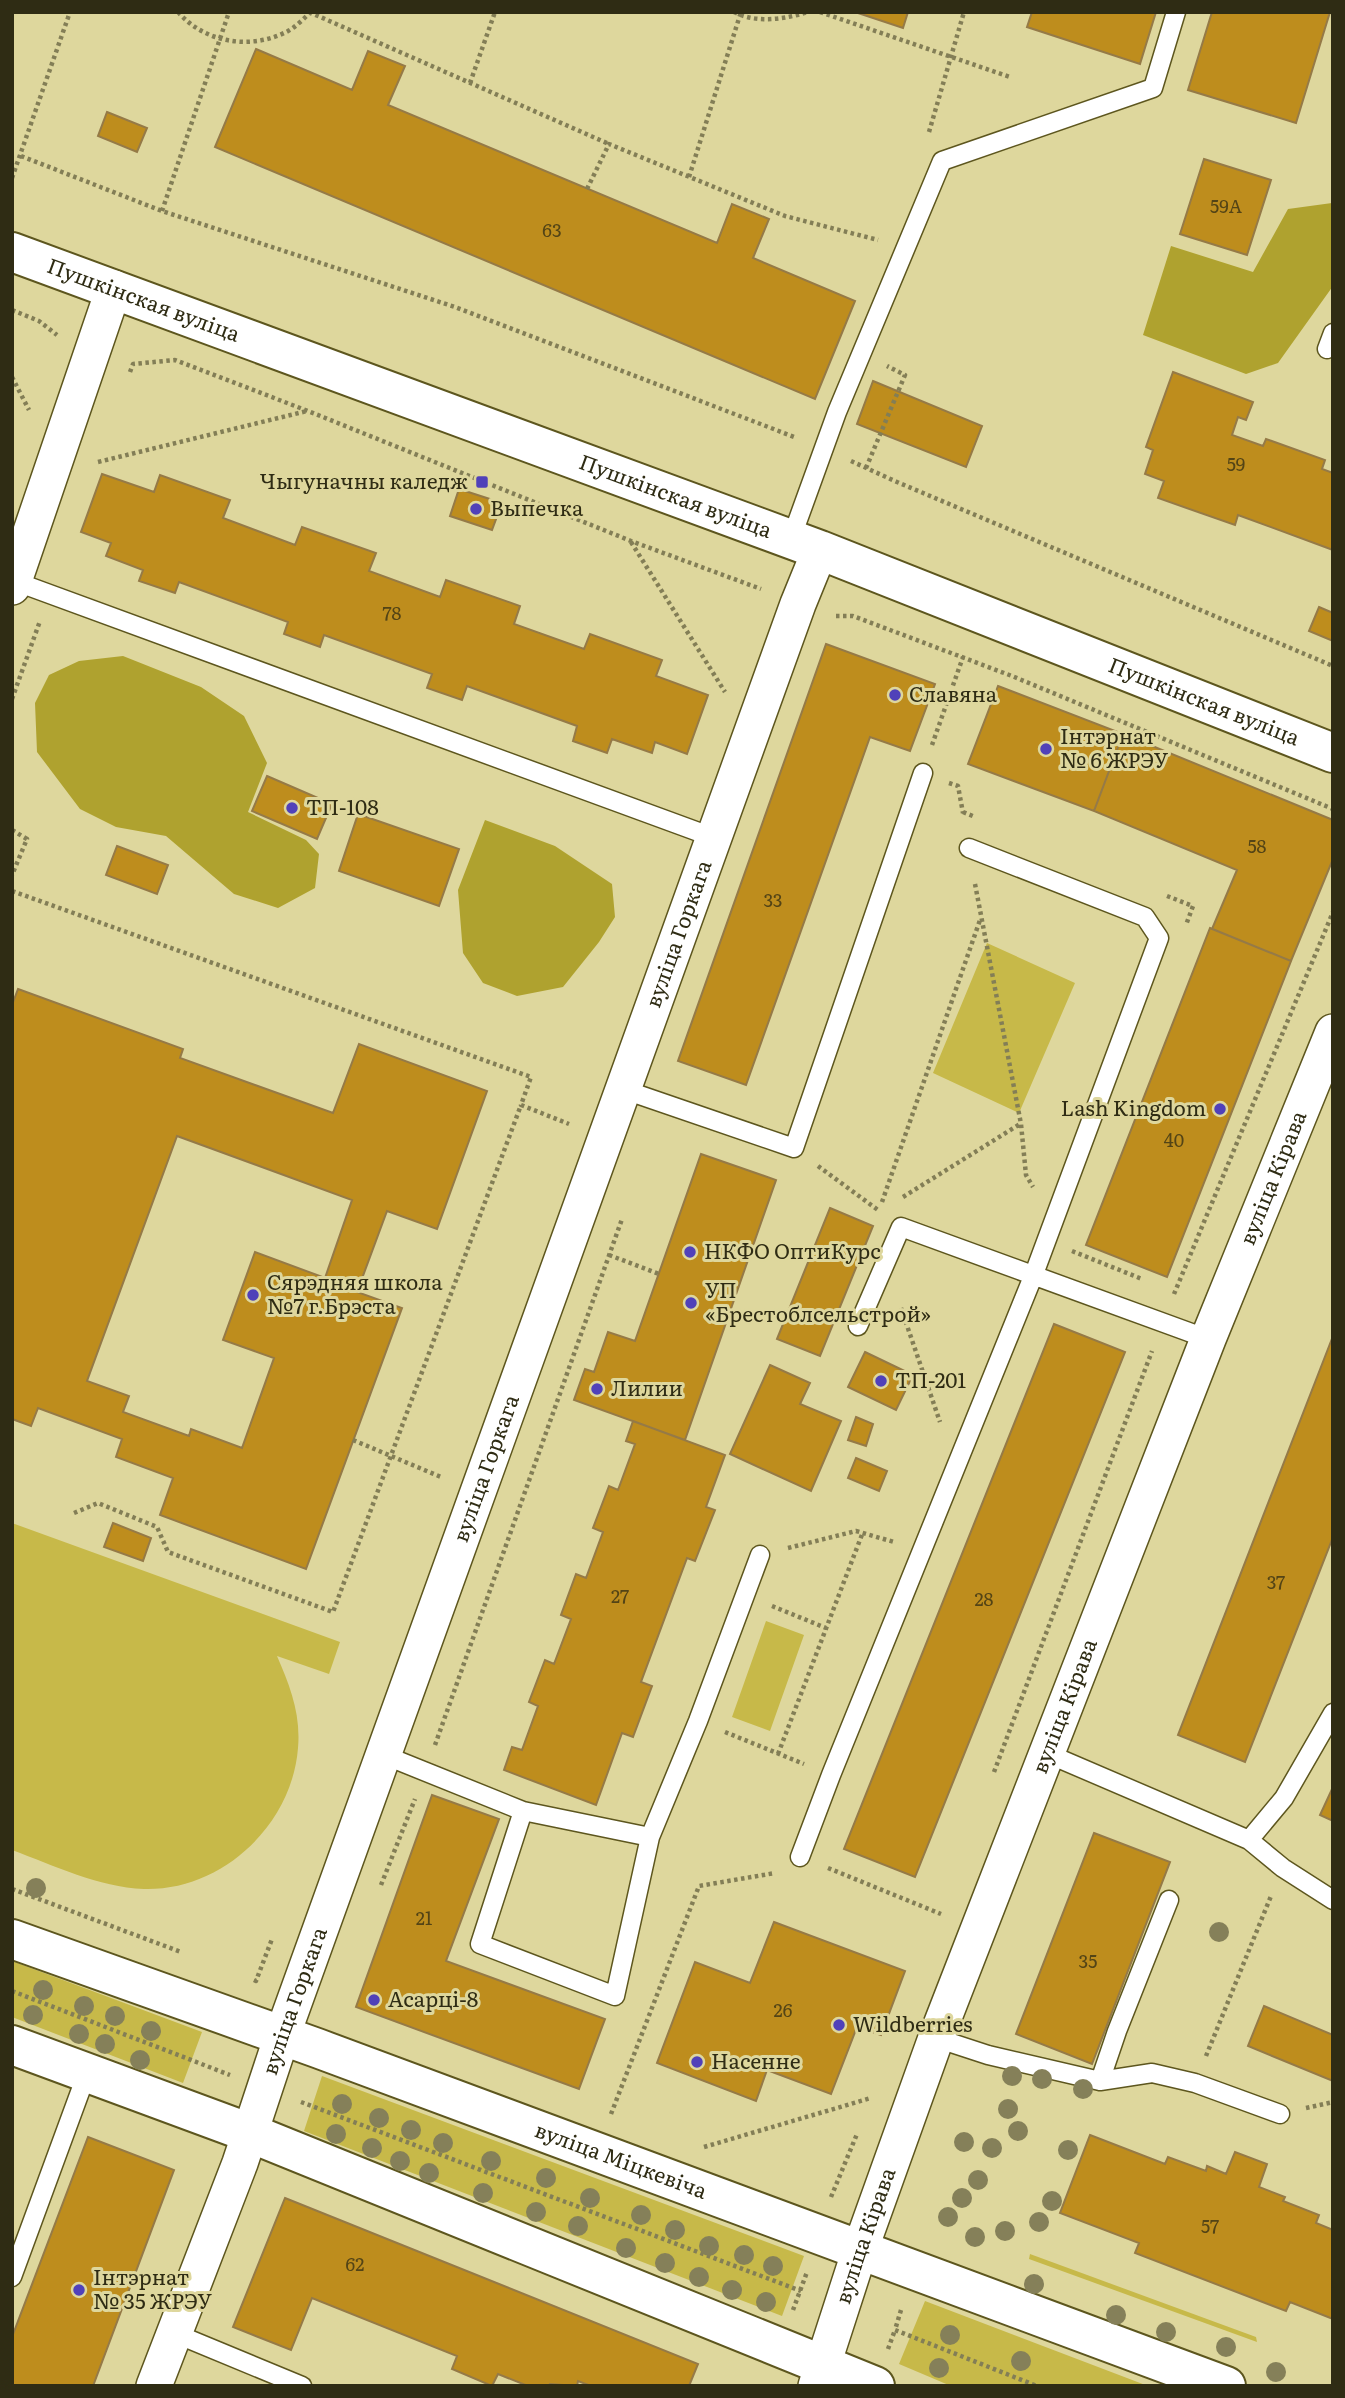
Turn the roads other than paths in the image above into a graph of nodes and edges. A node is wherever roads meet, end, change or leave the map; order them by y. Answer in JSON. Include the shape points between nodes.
{"nodes":[{"id":1,"x":1176,"y":12,"type":"edge"},
{"id":2,"x":12,"y":252,"type":"edge"},
{"id":3,"x":114,"y":288,"type":"junction"},
{"id":4,"x":806,"y":544,"type":"junction"},
{"id":5,"x":19,"y":545,"type":"edge"},
{"id":6,"x":13,"y":584,"type":"edge"},
{"id":7,"x":1333,"y":753,"type":"edge"},
{"id":8,"x":922,"y":773,"type":"road end"},
{"id":9,"x":715,"y":838,"type":"junction"},
{"id":10,"x":969,"y":848,"type":"road end"},
{"id":11,"x":1333,"y":1032,"type":"edge"},
{"id":12,"x":1323,"y":1085,"type":"edge"},
{"id":13,"x":625,"y":1090,"type":"junction"},
{"id":14,"x":1034,"y":1274,"type":"junction"},
{"id":15,"x":858,"y":1326,"type":"dead end"},
{"id":16,"x":1208,"y":1339,"type":"junction"},
{"id":17,"x":760,"y":1555,"type":"road end"},
{"id":18,"x":1333,"y":1713,"type":"edge"},
{"id":19,"x":1046,"y":1753,"type":"junction"},
{"id":20,"x":384,"y":1755,"type":"junction"},
{"id":21,"x":523,"y":1811,"type":"junction"},
{"id":22,"x":650,"y":1837,"type":"junction"},
{"id":23,"x":1249,"y":1840,"type":"junction"},
{"id":24,"x":800,"y":1857,"type":"dead end"},
{"id":25,"x":1169,"y":1900,"type":"dead end"},
{"id":26,"x":1333,"y":1900,"type":"edge"},
{"id":27,"x":12,"y":1939,"type":"edge"},
{"id":28,"x":282,"y":2036,"type":"junction"},
{"id":29,"x":936,"y":2038,"type":"junction"},
{"id":30,"x":12,"y":2045,"type":"edge"},
{"id":31,"x":88,"y":2073,"type":"junction"},
{"id":32,"x":1100,"y":2081,"type":"junction"},
{"id":33,"x":1280,"y":2114,"type":"dead end"},
{"id":34,"x":250,"y":2133,"type":"junction"},
{"id":35,"x":17,"y":2248,"type":"edge"},
{"id":36,"x":860,"y":2250,"type":"junction"},
{"id":37,"x":12,"y":2277,"type":"edge"},
{"id":38,"x":173,"y":2333,"type":"junction"},
{"id":39,"x":880,"y":2371,"type":"edge"},
{"id":40,"x":819,"y":2375,"type":"edge"},
{"id":41,"x":154,"y":2386,"type":"edge"},
{"id":42,"x":302,"y":2386,"type":"edge"},
{"id":43,"x":1226,"y":2386,"type":"edge"}],
"edges":[{"from":1,"to":4,"type":"lane","via":[[1153,88],[942,160],[823,448]]},
{"from":2,"to":3,"type":"street","name":"Пушкінская вуліца"},
{"from":3,"to":4,"type":"street","name":"Пушкінская вуліца"},
{"from":3,"to":5,"type":"street"},
{"from":4,"to":7,"type":"street","name":"Пушкінская вуліца"},
{"from":4,"to":9,"type":"street","name":"вуліца Горкага","via":[[798,604]]},
{"from":5,"to":6,"type":"street"},
{"from":6,"to":9,"type":"lane"},
{"from":8,"to":13,"type":"lane","via":[[794,1149]]},
{"from":9,"to":13,"type":"street","name":"вуліца Горкага"},
{"from":10,"to":14,"type":"lane","via":[[1145,917],[1159,938]]},
{"from":11,"to":12,"type":"street","name":"вуліца Кірава"},
{"from":12,"to":16,"type":"street","name":"вуліца Кірава"},
{"from":13,"to":20,"type":"street","name":"вуліца Горкага"},
{"from":14,"to":15,"type":"lane","via":[[901,1227]]},
{"from":14,"to":16,"type":"lane"},
{"from":14,"to":24,"type":"lane"},
{"from":16,"to":19,"type":"street","name":"вуліца Кірава"},
{"from":17,"to":22,"type":"lane"},
{"from":18,"to":23,"type":"lane","via":[[1283,1798]]},
{"from":19,"to":23,"type":"lane"},
{"from":19,"to":29,"type":"street","name":"вуліца Кірава"},
{"from":20,"to":21,"type":"lane"},
{"from":20,"to":28,"type":"street","name":"вуліца Горкага"},
{"from":21,"to":22,"type":"lane"},
{"from":21,"to":22,"type":"lane","via":[[480,1944],[615,1996]]},
{"from":23,"to":26,"type":"lane"},
{"from":25,"to":32,"type":"lane"},
{"from":27,"to":28,"type":"street","name":"вуліца Міцкевіча"},
{"from":28,"to":34,"type":"street","name":"вуліца Горкага"},
{"from":28,"to":36,"type":"street","name":"вуліца Міцкевіча"},
{"from":29,"to":32,"type":"lane"},
{"from":29,"to":36,"type":"street","name":"вуліца Кірава"},
{"from":30,"to":31,"type":"street"},
{"from":31,"to":34,"type":"street"},
{"from":31,"to":35,"type":"lane"},
{"from":32,"to":33,"type":"lane","via":[[1152,2073],[1195,2083]]},
{"from":34,"to":38,"type":"street","name":"вуліца Горкага"},
{"from":34,"to":40,"type":"street"},
{"from":35,"to":37,"type":"lane"},
{"from":36,"to":40,"type":"street","name":"вуліца Кірава"},
{"from":36,"to":43,"type":"street","name":"вуліца Міцкевіча"},
{"from":38,"to":41,"type":"street","name":"вуліца Горкага"},
{"from":38,"to":42,"type":"lane"},
{"from":39,"to":40,"type":"street"}]}
